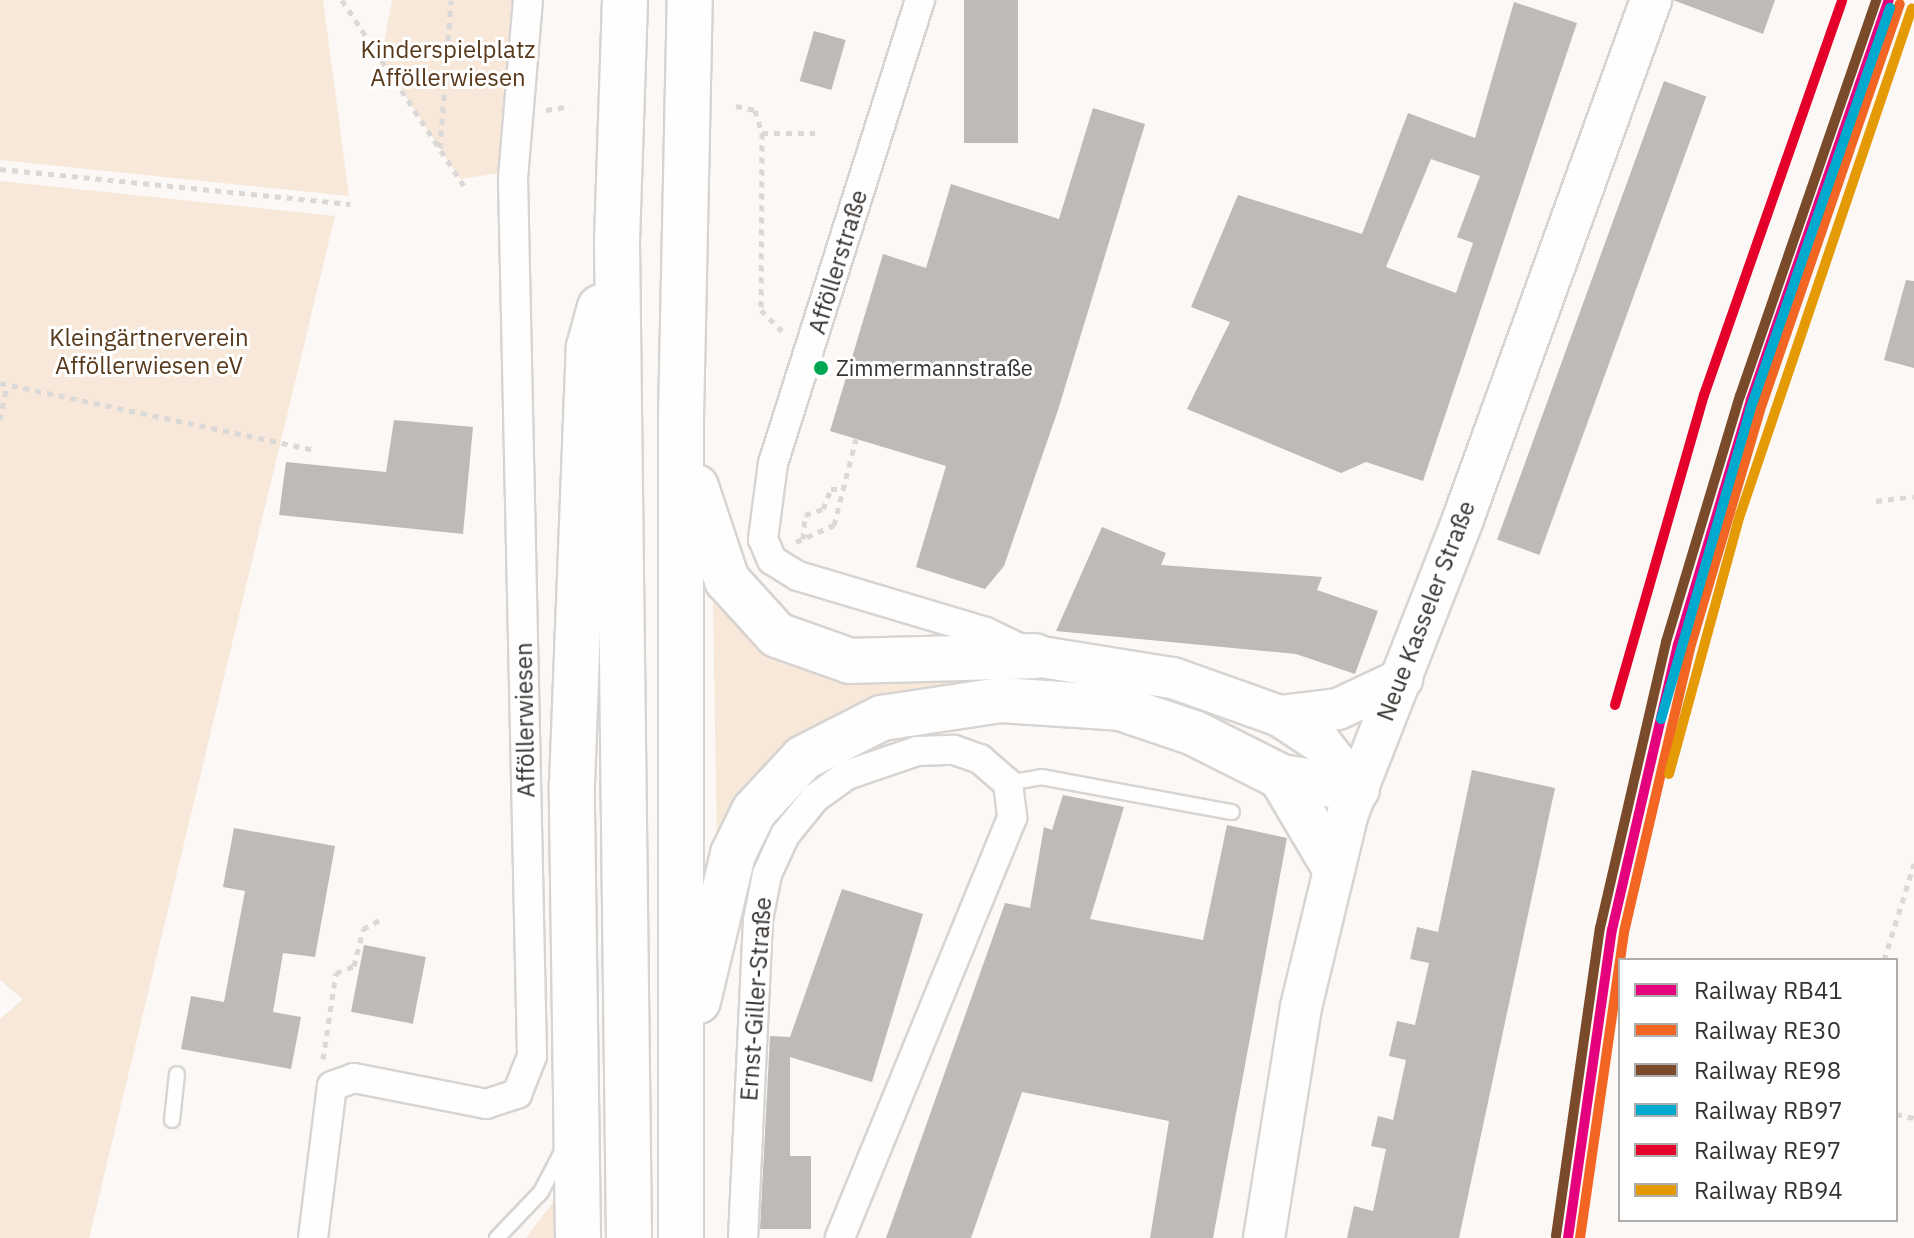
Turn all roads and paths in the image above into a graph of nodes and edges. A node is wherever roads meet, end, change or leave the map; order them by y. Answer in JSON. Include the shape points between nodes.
{"nodes":[{"id":1,"x":342,"y":0,"type":"edge"},
{"id":2,"x":451,"y":0,"type":"edge"},
{"id":3,"x":528,"y":0,"type":"edge"},
{"id":4,"x":625,"y":0,"type":"edge"},
{"id":5,"x":690,"y":0,"type":"edge"},
{"id":6,"x":920,"y":0,"type":"edge"},
{"id":7,"x":1651,"y":0,"type":"edge"},
{"id":8,"x":736,"y":106,"type":"dead end"},
{"id":9,"x":762,"y":133,"type":"junction"},
{"id":10,"x":815,"y":133,"type":"dead end"},
{"id":11,"x":440,"y":149,"type":"junction"},
{"id":12,"x":0,"y":169,"type":"edge"},
{"id":13,"x":464,"y":186,"type":"dead end"},
{"id":14,"x":350,"y":204,"type":"dead end"},
{"id":15,"x":617,"y":242,"type":"junction"},
{"id":16,"x":816,"y":338,"type":"junction"},
{"id":17,"x":4,"y":384,"type":"edge"},
{"id":18,"x":681,"y":418,"type":"junction"},
{"id":19,"x":0,"y":420,"type":"edge"},
{"id":20,"x":856,"y":439,"type":"dead end"},
{"id":21,"x":314,"y":450,"type":"dead end"},
{"id":22,"x":844,"y":489,"type":"junction"},
{"id":23,"x":1914,"y":496,"type":"edge"},
{"id":24,"x":1876,"y":501,"type":"dead end"},
{"id":25,"x":816,"y":534,"type":"dead end"},
{"id":26,"x":803,"y":539,"type":"dead end"},
{"id":27,"x":1035,"y":656,"type":"junction"},
{"id":28,"x":1402,"y":679,"type":"junction"},
{"id":29,"x":1280,"y":716,"type":"junction"},
{"id":30,"x":1281,"y":777,"type":"junction"},
{"id":31,"x":1008,"y":783,"type":"junction"},
{"id":32,"x":1357,"y":789,"type":"junction"},
{"id":33,"x":1232,"y":812,"type":"dead end"},
{"id":34,"x":1914,"y":864,"type":"edge"},
{"id":35,"x":1333,"y":865,"type":"junction"},
{"id":36,"x":380,"y":920,"type":"dead end"},
{"id":37,"x":1885,"y":958,"type":"edge"},
{"id":38,"x":177,"y":1074,"type":"dead end"},
{"id":39,"x":332,"y":1086,"type":"junction"},
{"id":40,"x":680,"y":1100,"type":"junction"},
{"id":41,"x":576,"y":1112,"type":"junction"},
{"id":42,"x":172,"y":1120,"type":"dead end"},
{"id":43,"x":313,"y":1238,"type":"edge"},
{"id":44,"x":497,"y":1238,"type":"edge"},
{"id":45,"x":578,"y":1238,"type":"edge"},
{"id":46,"x":629,"y":1238,"type":"edge"},
{"id":47,"x":681,"y":1238,"type":"edge"},
{"id":48,"x":743,"y":1238,"type":"edge"},
{"id":49,"x":840,"y":1238,"type":"edge"},
{"id":50,"x":1264,"y":1238,"type":"edge"}],
"edges":[{"from":1,"to":11,"type":"path"},
{"from":2,"to":11,"type":"path"},
{"from":3,"to":39,"type":"street","name":"Afföllerwiesen","via":[[513,178],[532,1056],[517,1094],[486,1104],[354,1078]]},
{"from":4,"to":15,"type":"highway"},
{"from":5,"to":18,"type":"highway"},
{"from":6,"to":16,"type":"street","name":"Afföllerstraße"},
{"from":7,"to":28,"type":"main road","name":"Neue Kasseler Straße"},
{"from":8,"to":9,"type":"path","via":[[755,110]]},
{"from":9,"to":10,"type":"path"},
{"from":9,"to":16,"type":"path","via":[[761,310],[788,336]]},
{"from":11,"to":13,"type":"path"},
{"from":12,"to":14,"type":"path"},
{"from":15,"to":41,"type":"highway","via":[[589,347],[572,784]]},
{"from":15,"to":46,"type":"highway"},
{"from":16,"to":27,"type":"street","name":"Afföllerstraße","via":[[773,463],[762,525],[772,560],[798,576],[986,632]]},
{"from":17,"to":19,"type":"path"},
{"from":17,"to":21,"type":"path"},
{"from":18,"to":27,"type":"highway","via":[[710,541],[727,580],[777,635],[850,661]]},
{"from":18,"to":40,"type":"highway"},
{"from":20,"to":22,"type":"path"},
{"from":22,"to":25,"type":"path","via":[[834,525]]},
{"from":22,"to":26,"type":"path","via":[[831,489],[823,509],[805,515]]},
{"from":23,"to":24,"type":"path"},
{"from":27,"to":29,"type":"main road","via":[[1173,678]]},
{"from":28,"to":29,"type":"main road","via":[[1338,709]]},
{"from":28,"to":32,"type":"main road","name":"Neue Kasseler Straße"},
{"from":29,"to":32,"type":"main road","via":[[1321,743]]},
{"from":30,"to":32,"type":"highway"},
{"from":30,"to":35,"type":"highway"},
{"from":30,"to":40,"type":"highway","via":[[1154,716],[1089,705],[1001,700],[920,708],[833,738],[775,785],[733,854]]},
{"from":31,"to":33,"type":"lane","via":[[1041,777]]},
{"from":31,"to":48,"type":"street","name":"Ernst-Giller-Straße","via":[[980,759],[954,750],[917,751],[847,775],[815,798],[785,835],[767,874],[758,920]]},
{"from":31,"to":49,"type":"street","via":[[1012,818]]},
{"from":32,"to":35,"type":"main road","name":"Neue Kasseler Straße"},
{"from":34,"to":37,"type":"path"},
{"from":35,"to":50,"type":"main road","name":"Neue Kasseler Straße","via":[[1301,1007]]},
{"from":36,"to":39,"type":"path","via":[[363,929],[354,966],[336,973],[323,1061]]},
{"from":38,"to":42,"type":"lane"},
{"from":39,"to":43,"type":"street"},
{"from":40,"to":47,"type":"highway"},
{"from":41,"to":44,"type":"lane","via":[[541,1192]]},
{"from":41,"to":45,"type":"highway"}]}
